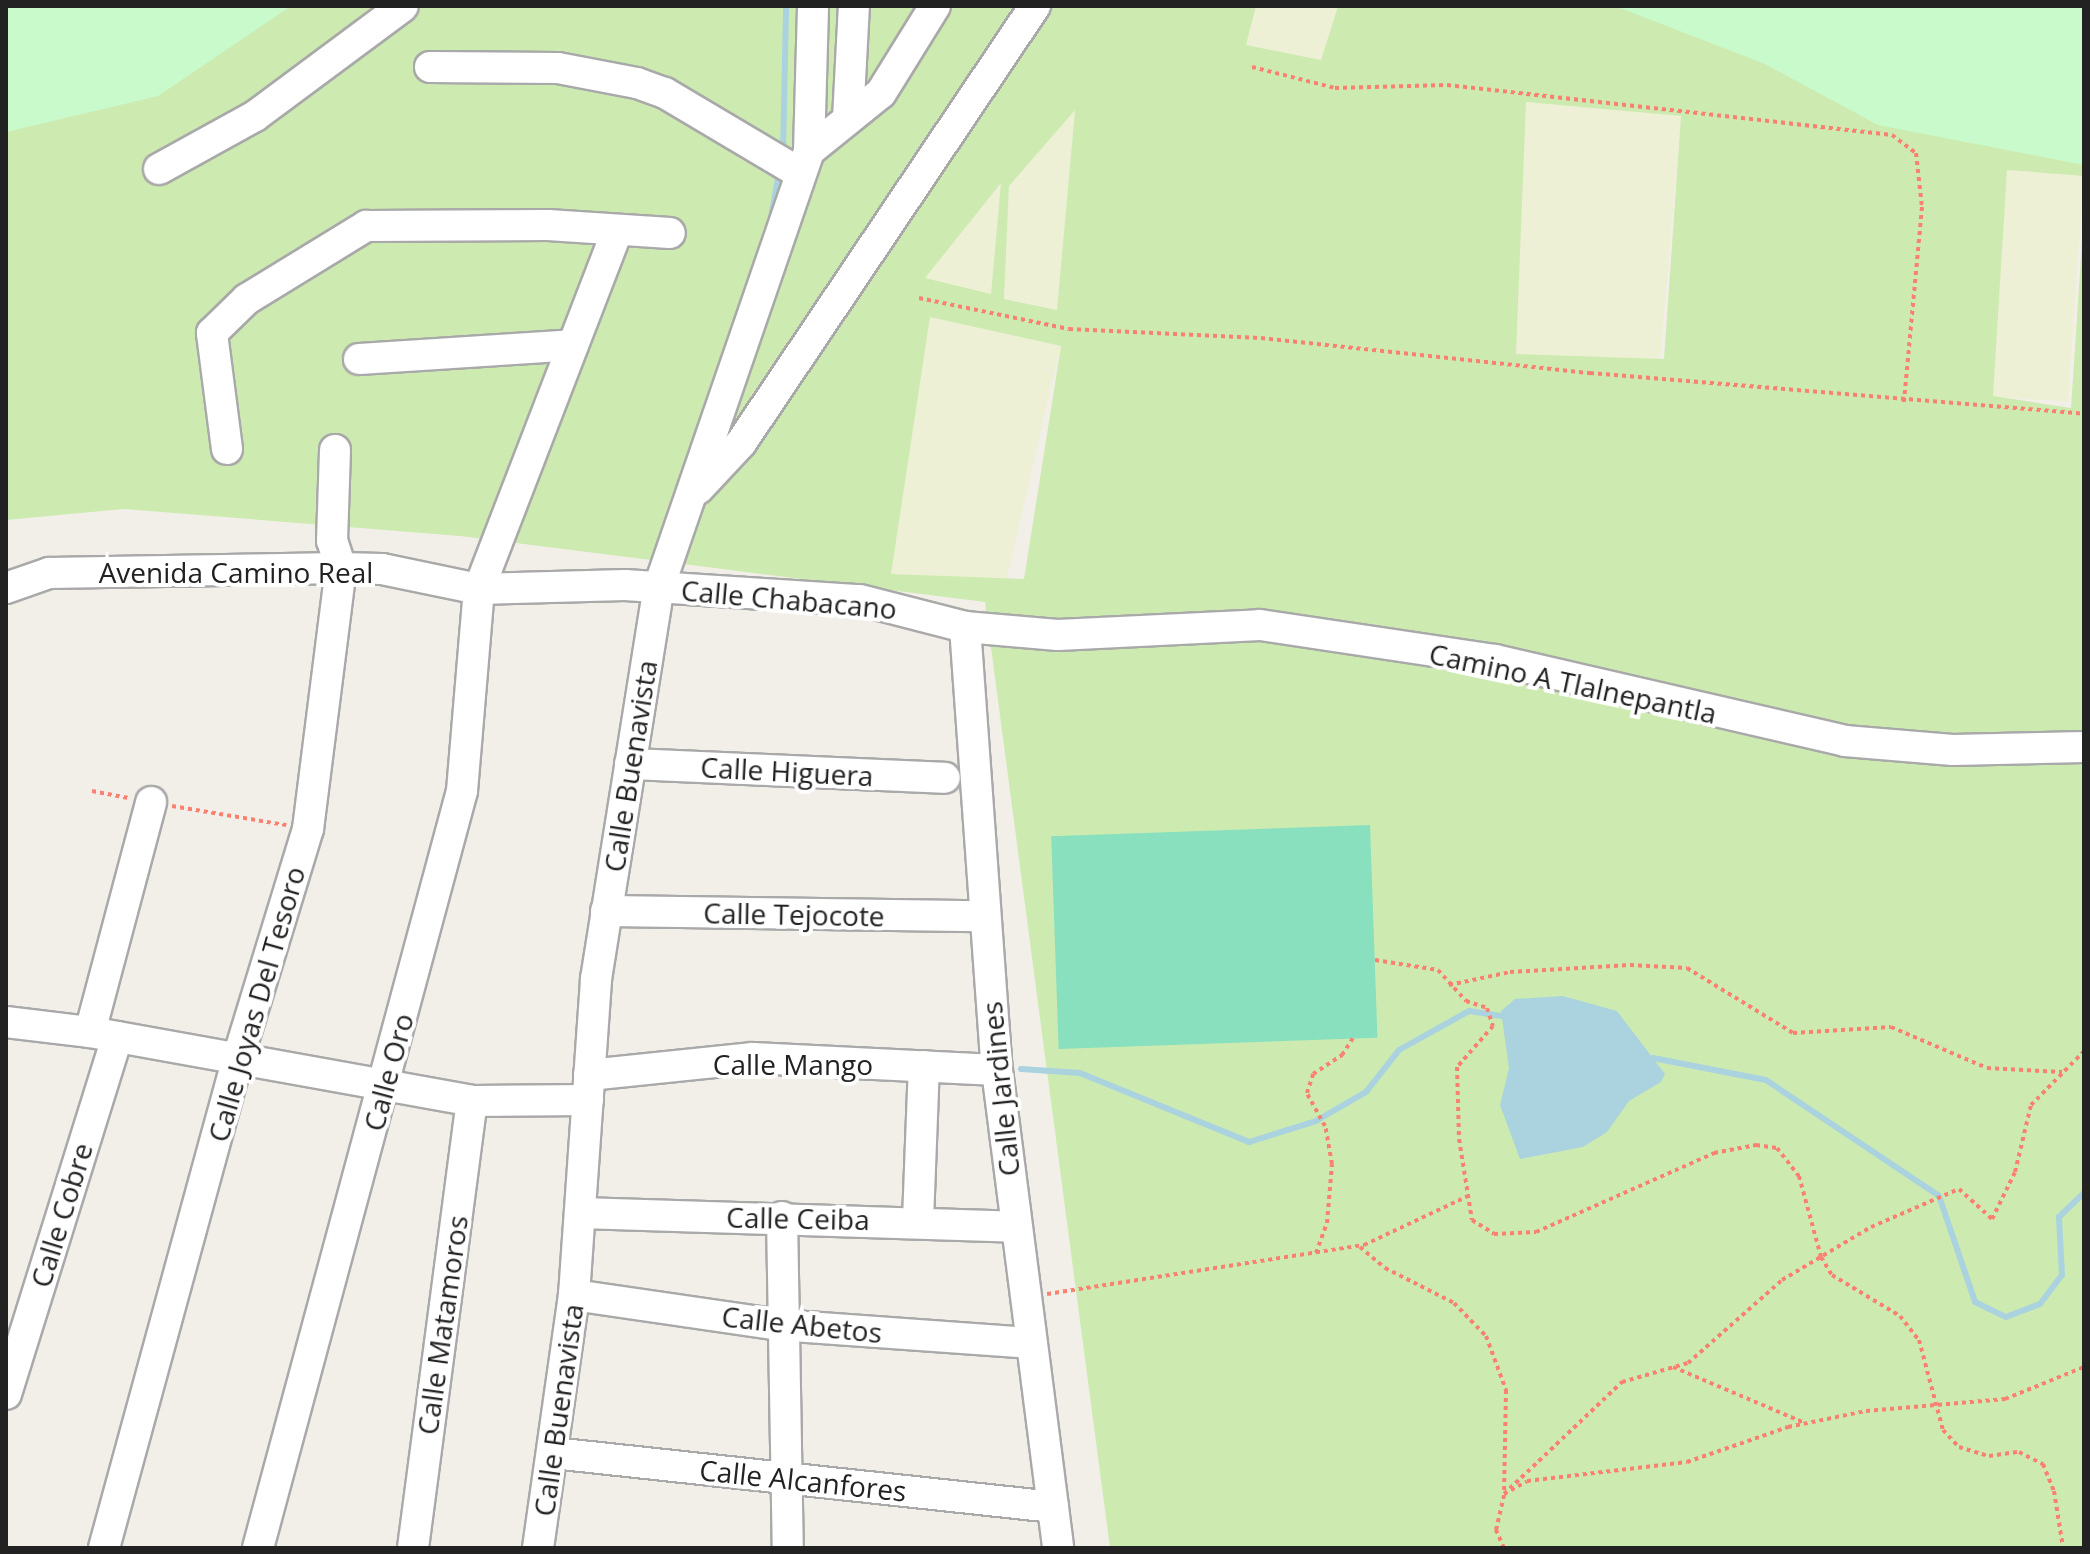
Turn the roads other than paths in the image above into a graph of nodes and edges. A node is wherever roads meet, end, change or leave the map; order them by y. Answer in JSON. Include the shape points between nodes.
{"nodes":[{"id":1,"x":403,"y":6,"type":"edge"},
{"id":2,"x":813,"y":6,"type":"edge"},
{"id":3,"x":854,"y":6,"type":"edge"},
{"id":4,"x":935,"y":6,"type":"edge"},
{"id":5,"x":1035,"y":6,"type":"edge"},
{"id":6,"x":430,"y":67,"type":"dead end"},
{"id":7,"x":848,"y":119,"type":"junction"},
{"id":8,"x":804,"y":162,"type":"junction"},
{"id":9,"x":159,"y":169,"type":"dead end"},
{"id":10,"x":617,"y":232,"type":"junction"},
{"id":11,"x":670,"y":233,"type":"dead end"},
{"id":12,"x":573,"y":345,"type":"junction"},
{"id":13,"x":359,"y":359,"type":"dead end"},
{"id":14,"x":227,"y":449,"type":"dead end"},
{"id":15,"x":335,"y":450,"type":"dead end"},
{"id":16,"x":689,"y":500,"type":"junction"},
{"id":17,"x":341,"y":568,"type":"junction"},
{"id":18,"x":659,"y":587,"type":"junction"},
{"id":19,"x":6,"y":588,"type":"edge"},
{"id":20,"x":479,"y":589,"type":"junction"},
{"id":21,"x":965,"y":627,"type":"junction"},
{"id":22,"x":2084,"y":747,"type":"edge"},
{"id":23,"x":630,"y":764,"type":"junction"},
{"id":24,"x":945,"y":778,"type":"dead end"},
{"id":25,"x":151,"y":802,"type":"road end"},
{"id":26,"x":606,"y":911,"type":"junction"},
{"id":27,"x":983,"y":916,"type":"junction"},
{"id":28,"x":6,"y":1022,"type":"edge"},
{"id":29,"x":103,"y":1034,"type":"junction"},
{"id":30,"x":237,"y":1061,"type":"junction"},
{"id":31,"x":924,"y":1066,"type":"junction"},
{"id":32,"x":997,"y":1070,"type":"junction"},
{"id":33,"x":384,"y":1085,"type":"junction"},
{"id":34,"x":588,"y":1088,"type":"junction"},
{"id":35,"x":472,"y":1101,"type":"junction"},
{"id":36,"x":580,"y":1213,"type":"junction"},
{"id":37,"x":782,"y":1217,"type":"junction"},
{"id":38,"x":918,"y":1220,"type":"junction"},
{"id":39,"x":1016,"y":1227,"type":"junction"},
{"id":40,"x":574,"y":1295,"type":"junction"},
{"id":41,"x":780,"y":1325,"type":"junction"},
{"id":42,"x":1031,"y":1343,"type":"junction"},
{"id":43,"x":6,"y":1394,"type":"edge"},
{"id":44,"x":553,"y":1453,"type":"junction"},
{"id":45,"x":786,"y":1478,"type":"junction"},
{"id":46,"x":1053,"y":1507,"type":"junction"},
{"id":47,"x":104,"y":1548,"type":"edge"},
{"id":48,"x":258,"y":1548,"type":"edge"},
{"id":49,"x":413,"y":1548,"type":"edge"},
{"id":50,"x":538,"y":1548,"type":"edge"},
{"id":51,"x":788,"y":1548,"type":"edge"},
{"id":52,"x":1058,"y":1548,"type":"edge"}],
"edges":[{"from":1,"to":9,"type":"street","via":[[255,116]]},
{"from":2,"to":8,"type":"street","name":"Calle Buenavista"},
{"from":3,"to":7,"type":"street"},
{"from":4,"to":7,"type":"street","via":[[881,93]]},
{"from":5,"to":16,"type":"street","via":[[741,443]]},
{"from":6,"to":8,"type":"street","via":[[558,68],[637,83]]},
{"from":7,"to":8,"type":"street"},
{"from":8,"to":16,"type":"street","name":"Calle Buenavista"},
{"from":10,"to":11,"type":"street"},
{"from":10,"to":12,"type":"street","name":"Calle Oro"},
{"from":10,"to":14,"type":"street","via":[[548,225],[366,226],[247,299],[212,333]]},
{"from":12,"to":13,"type":"street"},
{"from":12,"to":20,"type":"street","name":"Calle Oro"},
{"from":15,"to":17,"type":"street","name":"Calle Joyas Del Tesoro","via":[[332,541]]},
{"from":16,"to":18,"type":"street","name":"Calle Buenavista"},
{"from":17,"to":19,"type":"street","name":"Avenida Camino Real","via":[[49,573]]},
{"from":17,"to":20,"type":"street","name":"Avenida Camino Real","via":[[382,569]]},
{"from":17,"to":30,"type":"street","name":"Calle Joyas Del Tesoro","via":[[308,829]]},
{"from":18,"to":20,"type":"street","name":"Avenida Camino Real"},
{"from":18,"to":21,"type":"street","name":"Calle Chabacano","via":[[860,600]]},
{"from":18,"to":23,"type":"street","name":"Calle Buenavista"},
{"from":20,"to":33,"type":"street","name":"Calle Oro","via":[[462,791]]},
{"from":21,"to":22,"type":"street","name":"Camino A Tlalnepantla","via":[[1058,635],[1260,625],[1495,660],[1845,741],[1953,750]]},
{"from":21,"to":27,"type":"street","name":"Calle Jardines"},
{"from":23,"to":24,"type":"street","name":"Calle Higuera"},
{"from":23,"to":26,"type":"street","name":"Calle Buenavista"},
{"from":25,"to":29,"type":"street","name":"Calle Cobre"},
{"from":26,"to":27,"type":"street","name":"Calle Tejocote"},
{"from":26,"to":34,"type":"street","name":"Calle Buenavista"},
{"from":27,"to":32,"type":"street","name":"Calle Jardines"},
{"from":28,"to":29,"type":"street","name":"Calle Mango"},
{"from":29,"to":30,"type":"street","name":"Calle Mango"},
{"from":29,"to":43,"type":"street","name":"Calle Cobre"},
{"from":30,"to":33,"type":"street","name":"Calle Mango"},
{"from":30,"to":47,"type":"street","name":"Calle Joyas Del Tesoro"},
{"from":31,"to":32,"type":"street","name":"Calle Mango"},
{"from":31,"to":34,"type":"street","name":"Calle Mango","via":[[753,1058]]},
{"from":31,"to":38,"type":"street"},
{"from":32,"to":39,"type":"street","name":"Calle Jardines"},
{"from":33,"to":35,"type":"street","name":"Calle Mango"},
{"from":33,"to":48,"type":"street","name":"Calle Oro"},
{"from":34,"to":35,"type":"street","name":"Calle Mango"},
{"from":34,"to":36,"type":"street","name":"Calle Buenavista"},
{"from":35,"to":49,"type":"street","name":"Calle Matamoros"},
{"from":36,"to":37,"type":"street","name":"Calle Ceiba"},
{"from":36,"to":40,"type":"street","name":"Calle Buenavista"},
{"from":37,"to":38,"type":"street","name":"Calle Ceiba"},
{"from":37,"to":41,"type":"street"},
{"from":38,"to":39,"type":"street","name":"Calle Ceiba"},
{"from":39,"to":42,"type":"street","name":"Calle Jardines"},
{"from":40,"to":41,"type":"street","name":"Calle Abetos"},
{"from":40,"to":44,"type":"street","name":"Calle Buenavista"},
{"from":41,"to":42,"type":"street","name":"Calle Abetos"},
{"from":41,"to":45,"type":"street"},
{"from":42,"to":46,"type":"street","name":"Calle Jardines"},
{"from":44,"to":45,"type":"street","name":"Calle Alcanfores"},
{"from":44,"to":50,"type":"street","name":"Calle Buenavista"},
{"from":45,"to":46,"type":"street","name":"Calle Alcanfores"},
{"from":45,"to":51,"type":"street"},
{"from":46,"to":52,"type":"street","name":"Calle Jardines"}]}
